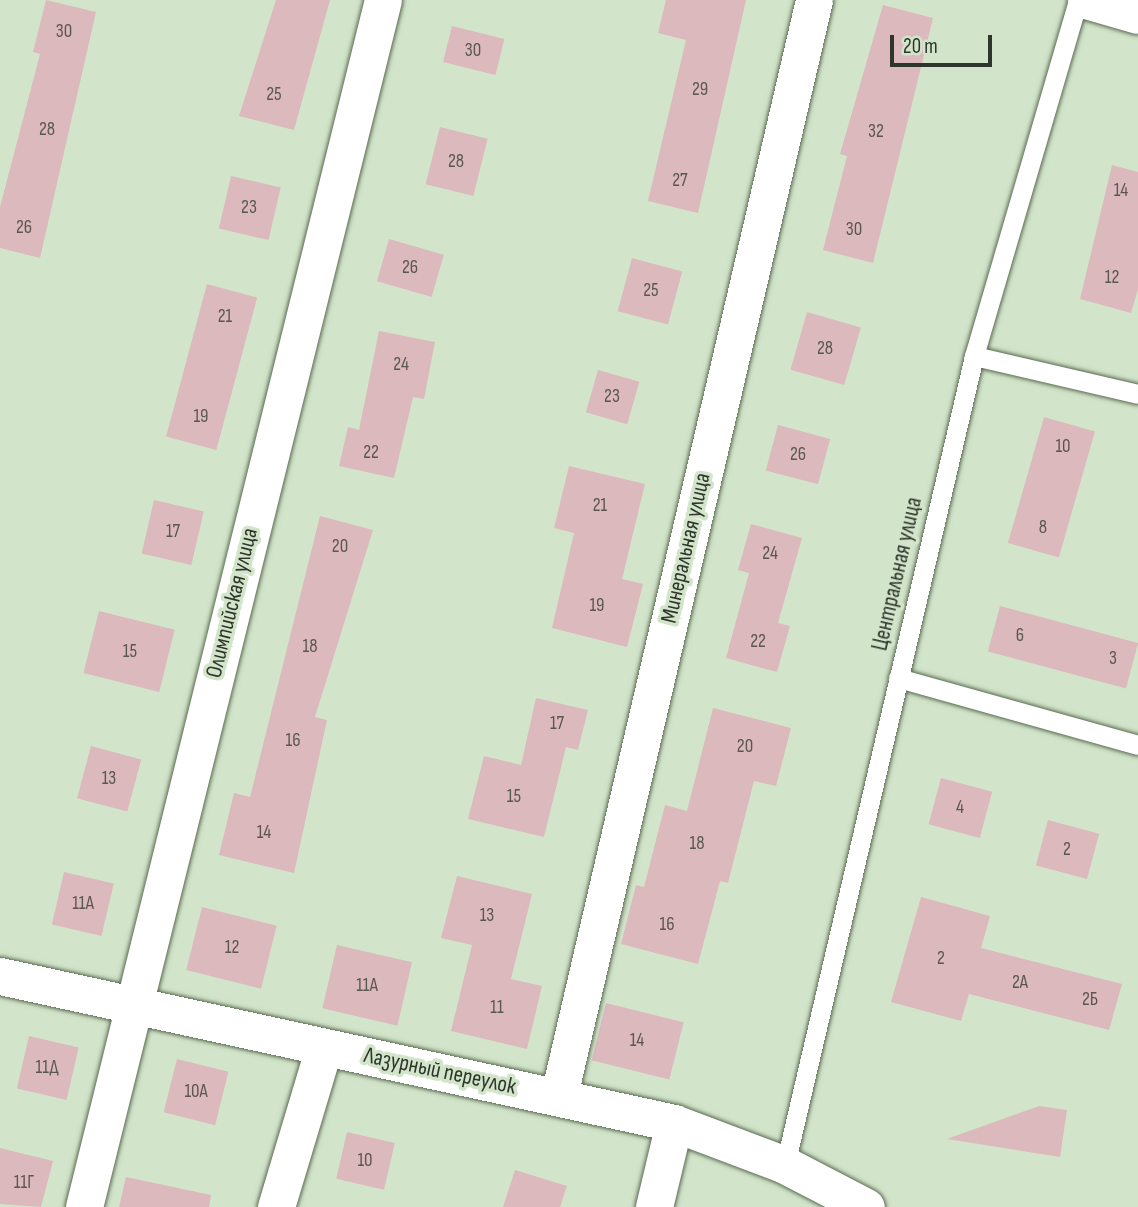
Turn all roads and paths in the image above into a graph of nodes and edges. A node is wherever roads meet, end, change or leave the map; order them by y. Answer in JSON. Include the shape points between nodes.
{"nodes":[{"id":1,"x":383,"y":0,"type":"edge"},
{"id":2,"x":814,"y":0,"type":"edge"},
{"id":3,"x":1078,"y":0,"type":"edge"},
{"id":4,"x":1086,"y":0,"type":"edge"},
{"id":5,"x":1138,"y":15,"type":"edge"},
{"id":6,"x":974,"y":356,"type":"junction"},
{"id":7,"x":1138,"y":394,"type":"edge"},
{"id":8,"x":898,"y":678,"type":"junction"},
{"id":9,"x":1138,"y":745,"type":"edge"},
{"id":10,"x":0,"y":976,"type":"edge"},
{"id":11,"x":130,"y":1008,"type":"junction"},
{"id":12,"x":324,"y":1047,"type":"junction"},
{"id":13,"x":559,"y":1096,"type":"junction"},
{"id":14,"x":674,"y":1123,"type":"junction"},
{"id":15,"x":785,"y":1165,"type":"junction"},
{"id":16,"x":84,"y":1207,"type":"edge"},
{"id":17,"x":275,"y":1207,"type":"edge"},
{"id":18,"x":654,"y":1207,"type":"edge"},
{"id":19,"x":866,"y":1207,"type":"edge"}],
"edges":[{"from":1,"to":11,"type":"street","name":"Олимпийская улица"},
{"from":2,"to":13,"type":"street","name":"Минеральная улица"},
{"from":3,"to":6,"type":"lane","name":"Центральная улица"},
{"from":4,"to":5,"type":"street"},
{"from":6,"to":7,"type":"lane"},
{"from":6,"to":8,"type":"lane","name":"Центральная улица"},
{"from":8,"to":9,"type":"lane"},
{"from":8,"to":15,"type":"lane","name":"Центральная улица"},
{"from":10,"to":11,"type":"street","name":"Лазурный переулок"},
{"from":11,"to":12,"type":"street","name":"Лазурный переулок"},
{"from":11,"to":16,"type":"street","name":"Олимпийская улица"},
{"from":12,"to":13,"type":"street","name":"Лазурный переулок"},
{"from":12,"to":17,"type":"street"},
{"from":13,"to":14,"type":"street","name":"Лазурный переулок"},
{"from":14,"to":15,"type":"street","name":"Лазурный переулок"},
{"from":14,"to":18,"type":"street"},
{"from":15,"to":19,"type":"street","name":"Лазурный переулок"}]}
